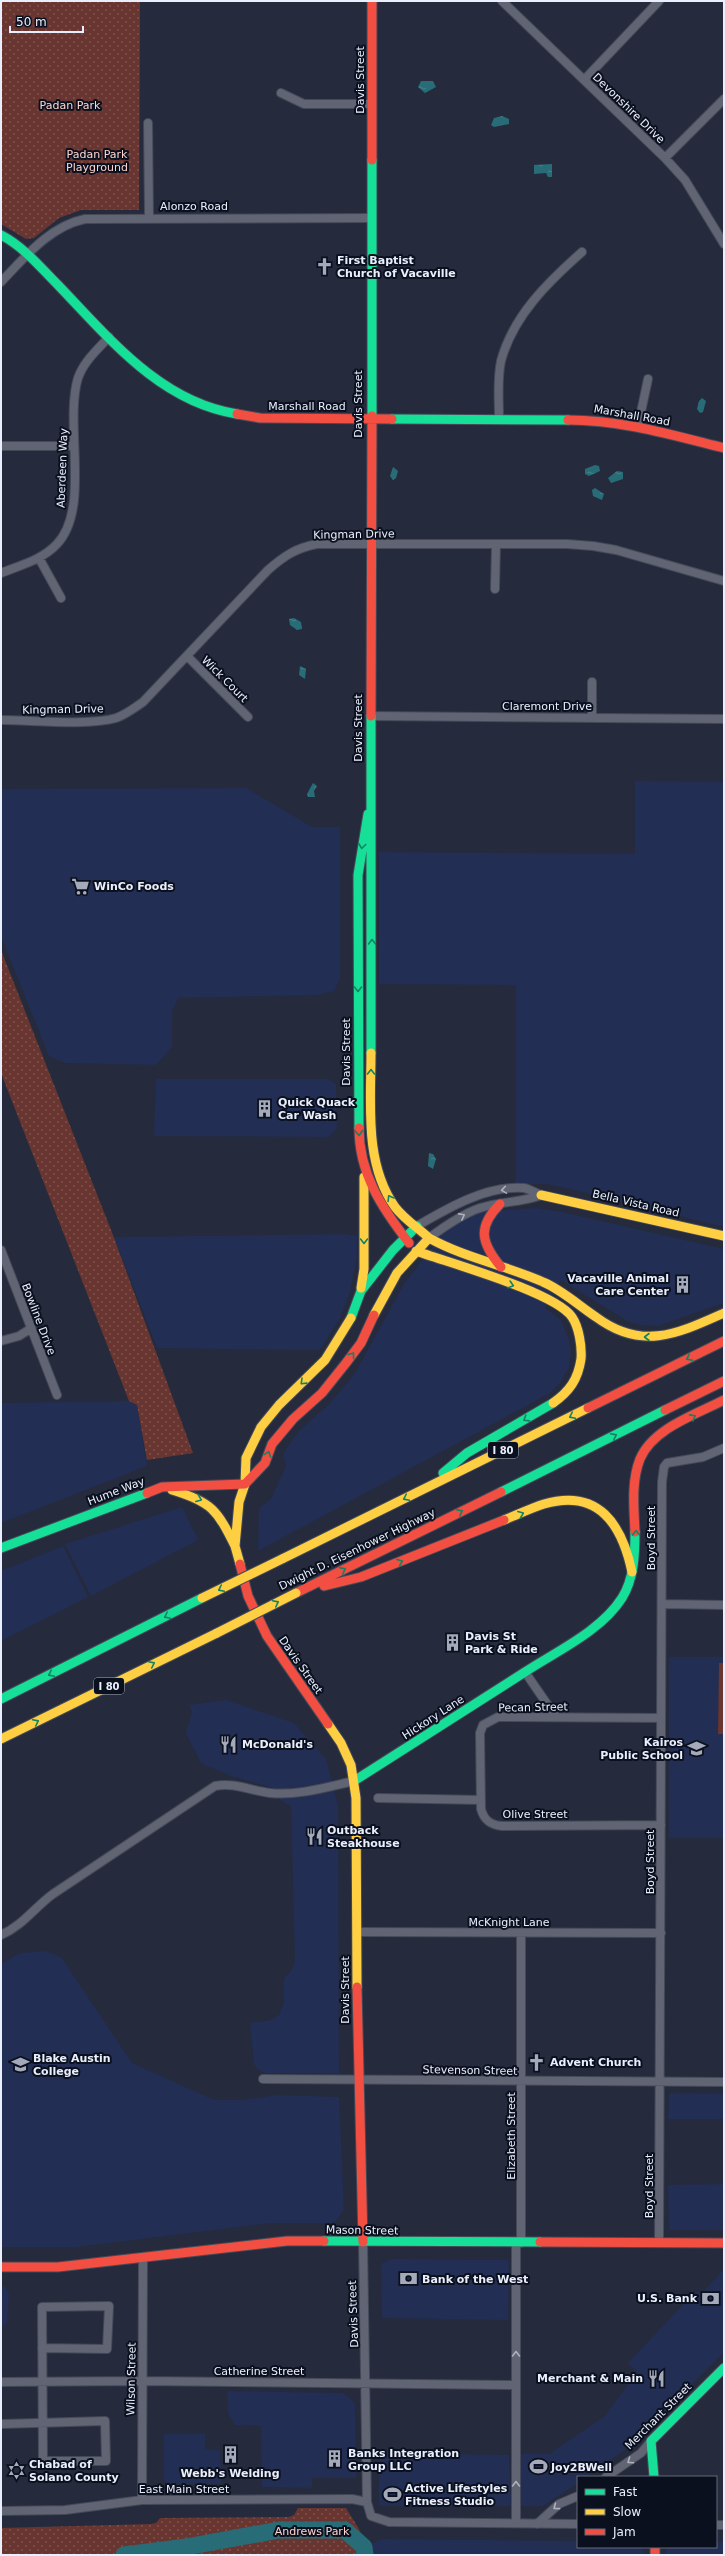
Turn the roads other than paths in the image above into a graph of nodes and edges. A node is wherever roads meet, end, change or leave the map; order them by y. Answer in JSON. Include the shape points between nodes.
{"nodes":[{"id":1,"x":372,"y":1,"type":"edge"},
{"id":2,"x":502,"y":1,"type":"edge"},
{"id":3,"x":659,"y":1,"type":"edge"},
{"id":4,"x":584,"y":80,"type":"junction"},
{"id":5,"x":281,"y":93,"type":"dead end"},
{"id":6,"x":724,"y":99,"type":"edge"},
{"id":7,"x":372,"y":104,"type":"junction"},
{"id":8,"x":148,"y":123,"type":"dead end"},
{"id":9,"x":665,"y":158,"type":"junction"},
{"id":10,"x":149,"y":217,"type":"junction"},
{"id":11,"x":371,"y":218,"type":"junction"},
{"id":12,"x":1,"y":235,"type":"edge"},
{"id":13,"x":724,"y":244,"type":"edge"},
{"id":14,"x":582,"y":252,"type":"dead end"},
{"id":15,"x":28,"y":255,"type":"junction"},
{"id":16,"x":1,"y":282,"type":"edge"},
{"id":17,"x":109,"y":337,"type":"junction"},
{"id":18,"x":648,"y":379,"type":"dead end"},
{"id":19,"x":370,"y":418,"type":"junction"},
{"id":20,"x":499,"y":418,"type":"junction"},
{"id":21,"x":638,"y":426,"type":"junction"},
{"id":22,"x":1,"y":446,"type":"edge"},
{"id":23,"x":74,"y":446,"type":"junction"},
{"id":24,"x":724,"y":448,"type":"edge"},
{"id":25,"x":370,"y":544,"type":"junction"},
{"id":26,"x":496,"y":544,"type":"junction"},
{"id":27,"x":39,"y":558,"type":"junction"},
{"id":28,"x":1,"y":573,"type":"edge"},
{"id":29,"x":724,"y":581,"type":"edge"},
{"id":30,"x":495,"y":589,"type":"dead end"},
{"id":31,"x":61,"y":598,"type":"dead end"},
{"id":32,"x":187,"y":656,"type":"junction"},
{"id":33,"x":592,"y":682,"type":"dead end"},
{"id":34,"x":371,"y":716,"type":"junction"},
{"id":35,"x":248,"y":717,"type":"dead end"},
{"id":36,"x":592,"y":718,"type":"junction"},
{"id":37,"x":724,"y":719,"type":"edge"},
{"id":38,"x":1,"y":720,"type":"edge"},
{"id":39,"x":370,"y":808,"type":"junction"},
{"id":40,"x":364,"y":1174,"type":"junction"},
{"id":41,"x":541,"y":1195,"type":"junction"},
{"id":42,"x":500,"y":1204,"type":"junction"},
{"id":43,"x":417,"y":1226,"type":"junction"},
{"id":44,"x":724,"y":1236,"type":"edge"},
{"id":45,"x":404,"y":1237,"type":"junction"},
{"id":46,"x":429,"y":1238,"type":"junction"},
{"id":47,"x":1,"y":1250,"type":"edge"},
{"id":48,"x":416,"y":1251,"type":"junction"},
{"id":49,"x":501,"y":1267,"type":"junction"},
{"id":50,"x":361,"y":1291,"type":"junction"},
{"id":51,"x":724,"y":1313,"type":"edge"},
{"id":52,"x":30,"y":1329,"type":"junction"},
{"id":53,"x":1,"y":1341,"type":"edge"},
{"id":54,"x":724,"y":1341,"type":"edge"},
{"id":55,"x":724,"y":1381,"type":"edge"},
{"id":56,"x":57,"y":1395,"type":"dead end"},
{"id":57,"x":724,"y":1400,"type":"edge"},
{"id":58,"x":724,"y":1448,"type":"edge"},
{"id":59,"x":245,"y":1484,"type":"junction"},
{"id":60,"x":162,"y":1487,"type":"junction"},
{"id":61,"x":424,"y":1489,"type":"junction"},
{"id":62,"x":236,"y":1546,"type":"junction"},
{"id":63,"x":1,"y":1548,"type":"edge"},
{"id":64,"x":632,"y":1572,"type":"junction"},
{"id":65,"x":296,"y":1593,"type":"junction"},
{"id":66,"x":663,"y":1604,"type":"junction"},
{"id":67,"x":724,"y":1604,"type":"edge"},
{"id":68,"x":524,"y":1672,"type":"junction"},
{"id":69,"x":15,"y":1692,"type":"junction"},
{"id":70,"x":1,"y":1695,"type":"edge"},
{"id":71,"x":1,"y":1699,"type":"edge"},
{"id":72,"x":556,"y":1717,"type":"junction"},
{"id":73,"x":661,"y":1718,"type":"junction"},
{"id":74,"x":1,"y":1739,"type":"edge"},
{"id":75,"x":354,"y":1781,"type":"junction"},
{"id":76,"x":378,"y":1798,"type":"dead end"},
{"id":77,"x":481,"y":1800,"type":"junction"},
{"id":78,"x":661,"y":1825,"type":"junction"},
{"id":79,"x":357,"y":1932,"type":"junction"},
{"id":80,"x":522,"y":1933,"type":"junction"},
{"id":81,"x":661,"y":1933,"type":"junction"},
{"id":82,"x":1,"y":1936,"type":"edge"},
{"id":83,"x":263,"y":2079,"type":"dead end"},
{"id":84,"x":358,"y":2080,"type":"junction"},
{"id":85,"x":522,"y":2082,"type":"junction"},
{"id":86,"x":660,"y":2082,"type":"junction"},
{"id":87,"x":724,"y":2082,"type":"edge"},
{"id":88,"x":363,"y":2242,"type":"junction"},
{"id":89,"x":519,"y":2243,"type":"junction"},
{"id":90,"x":659,"y":2243,"type":"junction"},
{"id":91,"x":724,"y":2243,"type":"edge"},
{"id":92,"x":143,"y":2258,"type":"junction"},
{"id":93,"x":1,"y":2267,"type":"edge"},
{"id":94,"x":42,"y":2348,"type":"junction"},
{"id":95,"x":724,"y":2368,"type":"edge"},
{"id":96,"x":41,"y":2381,"type":"junction"},
{"id":97,"x":142,"y":2381,"type":"junction"},
{"id":98,"x":1,"y":2382,"type":"edge"},
{"id":99,"x":367,"y":2383,"type":"junction"},
{"id":100,"x":516,"y":2385,"type":"junction"},
{"id":101,"x":41,"y":2423,"type":"junction"},
{"id":102,"x":2,"y":2424,"type":"dead end"},
{"id":103,"x":651,"y":2441,"type":"junction"},
{"id":104,"x":607,"y":2476,"type":"edge"},
{"id":105,"x":654,"y":2476,"type":"edge"},
{"id":106,"x":577,"y":2496,"type":"edge"},
{"id":107,"x":142,"y":2500,"type":"junction"},
{"id":108,"x":367,"y":2502,"type":"junction"},
{"id":109,"x":1,"y":2511,"type":"edge"},
{"id":110,"x":516,"y":2523,"type":"junction"},
{"id":111,"x":537,"y":2524,"type":"junction"},
{"id":112,"x":577,"y":2524,"type":"edge"}],
"edges":[{"from":1,"to":7,"type":"main road","name":"Davis Street"},
{"from":2,"to":4,"type":"street","name":"Devonshire Drive"},
{"from":3,"to":4,"type":"street"},
{"from":4,"to":9,"type":"street","name":"Devonshire Drive"},
{"from":5,"to":7,"type":"street","via":[[304,104]]},
{"from":6,"to":9,"type":"street"},
{"from":7,"to":11,"type":"main road","name":"Davis Street"},
{"from":8,"to":10,"type":"street"},
{"from":9,"to":13,"type":"street","name":"Devonshire Drive","via":[[693,193]]},
{"from":10,"to":11,"type":"street","name":"Alonzo Road"},
{"from":10,"to":15,"type":"street","name":"Alonzo Road","via":[[108,217],[76,221],[53,232]]},
{"from":11,"to":19,"type":"main road","name":"Davis Street"},
{"from":12,"to":15,"type":"main road","name":"Marshall Road"},
{"from":14,"to":20,"type":"street","via":[[560,271],[525,310],[508,339],[498,381]]},
{"from":15,"to":16,"type":"street","name":"Alonzo Road"},
{"from":15,"to":17,"type":"main road","name":"Marshall Road"},
{"from":17,"to":19,"type":"main road","name":"Marshall Road","via":[[161,385],[186,400],[211,410],[260,418]]},
{"from":17,"to":23,"type":"street","name":"Aberdeen Way","via":[[85,364],[79,377],[75,393]]},
{"from":18,"to":21,"type":"street"},
{"from":19,"to":20,"type":"main road","name":"Marshall Road"},
{"from":19,"to":25,"type":"main road","name":"Davis Street"},
{"from":20,"to":21,"type":"main road","name":"Marshall Road","via":[[579,419]]},
{"from":21,"to":24,"type":"main road","name":"Marshall Road"},
{"from":22,"to":23,"type":"street"},
{"from":23,"to":27,"type":"street","name":"Aberdeen Way","via":[[74,499],[71,517],[61,539]]},
{"from":25,"to":26,"type":"street","name":"Kingman Drive"},
{"from":25,"to":32,"type":"street","name":"Kingman Drive","via":[[317,544],[286,554]]},
{"from":25,"to":34,"type":"main road","name":"Davis Street"},
{"from":26,"to":29,"type":"street","name":"Kingman Drive","via":[[592,546],[616,550]]},
{"from":26,"to":30,"type":"street"},
{"from":27,"to":28,"type":"street","name":"Aberdeen Way"},
{"from":27,"to":31,"type":"street"},
{"from":32,"to":35,"type":"street","name":"Wick Court"},
{"from":32,"to":38,"type":"street","name":"Kingman Drive","via":[[143,702],[130,712],[115,718],[96,721]]},
{"from":33,"to":36,"type":"street"},
{"from":34,"to":36,"type":"street","name":"Claremont Drive"},
{"from":34,"to":39,"type":"main road","name":"Davis Street"},
{"from":36,"to":37,"type":"street","name":"Claremont Drive"},
{"from":39,"to":40,"type":"main road","name":"Davis Street","one_way":true,"via":[[365,823],[358,875],[358,1123]]},
{"from":43,"to":39,"type":"main road","name":"Davis Street","one_way":true,"via":[[396,1208],[382,1184],[371,1137],[373,828]]},
{"from":40,"to":45,"type":"main road","name":"Davis Street","via":[[382,1208]]},
{"from":40,"to":50,"type":"main road","one_way":true,"via":[[364,1269]]},
{"from":41,"to":42,"type":"street","via":[[525,1201]]},
{"from":41,"to":43,"type":"street","name":"Bella Vista Road","one_way":true,"via":[[525,1188],[482,1195]]},
{"from":41,"to":44,"type":"main road","name":"Bella Vista Road"},
{"from":46,"to":42,"type":"street","one_way":true,"via":[[464,1215],[480,1208]]},
{"from":42,"to":49,"type":"main road","via":[[488,1216],[483,1231],[483,1243]]},
{"from":43,"to":45,"type":"main road","name":"Davis Street"},
{"from":43,"to":46,"type":"main road","name":"Davis Street"},
{"from":45,"to":48,"type":"main road","name":"Davis Street"},
{"from":45,"to":50,"type":"main road","name":"Davis Street"},
{"from":46,"to":48,"type":"main road","name":"Davis Street"},
{"from":46,"to":49,"type":"main road","via":[[444,1247]]},
{"from":47,"to":52,"type":"street","name":"Bowline Drive"},
{"from":59,"to":48,"type":"main road","name":"Davis Street","one_way":true,"via":[[265,1463],[272,1444],[293,1419],[322,1393],[361,1343],[383,1295]]},
{"from":48,"to":61,"type":"main road","one_way":true,"via":[[541,1295],[561,1306],[573,1318],[582,1349],[578,1376],[569,1390],[554,1402],[468,1453]]},
{"from":51,"to":49,"type":"main road","one_way":true,"via":[[673,1333],[640,1337],[608,1326],[558,1290]]},
{"from":50,"to":59,"type":"main road","name":"Davis Street","one_way":true,"via":[[353,1314],[325,1360],[279,1405],[261,1427],[246,1458]]},
{"from":52,"to":53,"type":"street","via":[[19,1336]]},
{"from":52,"to":56,"type":"street","name":"Bowline Drive"},
{"from":54,"to":61,"type":"main road","number":"I 80","one_way":true},
{"from":65,"to":55,"type":"main road","name":"Dwight D. Eisenhower Highway","number":"I 80","one_way":true},
{"from":64,"to":57,"type":"main road","name":"Hickory Lane","one_way":true,"via":[[635,1557],[636,1475],[642,1453],[656,1439]]},
{"from":58,"to":66,"type":"street","name":"Boyd Street","via":[[702,1457],[667,1463],[664,1467]]},
{"from":59,"to":60,"type":"main road","name":"Hume Way"},
{"from":59,"to":62,"type":"main road","name":"Davis Street","via":[[238,1502]]},
{"from":60,"to":62,"type":"main road","one_way":true,"via":[[202,1500],[213,1507]]},
{"from":60,"to":63,"type":"main road","name":"Hume Way"},
{"from":61,"to":69,"type":"main road","number":"I 80","one_way":true,"bridge":true},
{"from":62,"to":75,"type":"main road","name":"Davis Street","via":[[248,1596],[266,1636],[341,1743],[351,1764]]},
{"from":65,"to":64,"type":"main road","one_way":true,"via":[[361,1577],[545,1504],[563,1500],[579,1501],[596,1507],[610,1518],[620,1529],[627,1545]]},
{"from":64,"to":68,"type":"main road","name":"Hickory Lane","via":[[623,1597],[602,1620]]},
{"from":74,"to":65,"type":"main road","name":"Dwight D. Eisenhower Highway","number":"I 80","one_way":true,"bridge":true},
{"from":66,"to":67,"type":"street"},
{"from":66,"to":73,"type":"street","name":"Boyd Street"},
{"from":68,"to":72,"type":"street"},
{"from":68,"to":75,"type":"main road","name":"Hickory Lane"},
{"from":69,"to":70,"type":"main road"},
{"from":69,"to":71,"type":"main road","number":"I 80"},
{"from":72,"to":73,"type":"street","name":"Pecan Street"},
{"from":72,"to":77,"type":"street","name":"Pecan Street","via":[[498,1718],[483,1725],[480,1733]]},
{"from":73,"to":78,"type":"street","name":"Boyd Street"},
{"from":75,"to":79,"type":"main road","name":"Davis Street"},
{"from":75,"to":82,"type":"street","via":[[285,1794],[233,1784],[215,1786],[53,1894],[14,1929]]},
{"from":76,"to":77,"type":"street"},
{"from":77,"to":78,"type":"street","name":"Olive Street","via":[[485,1818],[496,1825]]},
{"from":78,"to":81,"type":"street","name":"Boyd Street"},
{"from":79,"to":80,"type":"street","name":"McKnight Lane"},
{"from":79,"to":84,"type":"main road","name":"Davis Street"},
{"from":80,"to":81,"type":"street","name":"McKnight Lane"},
{"from":80,"to":85,"type":"street","name":"Elizabeth Street"},
{"from":81,"to":86,"type":"street","name":"Boyd Street"},
{"from":83,"to":84,"type":"street","name":"Stevenson Street"},
{"from":84,"to":85,"type":"street","name":"Stevenson Street"},
{"from":84,"to":88,"type":"main road","name":"Davis Street"},
{"from":85,"to":86,"type":"street","name":"Stevenson Street"},
{"from":85,"to":89,"type":"street","name":"Elizabeth Street"},
{"from":86,"to":87,"type":"street","name":"Stevenson Street"},
{"from":86,"to":90,"type":"street","name":"Boyd Street"},
{"from":88,"to":89,"type":"main road","name":"Mason Street"},
{"from":88,"to":92,"type":"main road","name":"Mason Street","via":[[287,2241]]},
{"from":88,"to":99,"type":"street","name":"Davis Street"},
{"from":89,"to":90,"type":"main road","name":"Mason Street"},
{"from":100,"to":89,"type":"street","name":"Elizabeth Street","one_way":true},
{"from":90,"to":91,"type":"main road","name":"Mason Street"},
{"from":92,"to":93,"type":"main road","name":"Mason Street","via":[[58,2267]]},
{"from":92,"to":97,"type":"street","name":"Wilson Street"},
{"from":94,"to":94,"type":"street","via":[[42,2307],[109,2306],[107,2349]]},
{"from":94,"to":96,"type":"street"},
{"from":95,"to":103,"type":"main road","name":"Merchant Street"},
{"from":96,"to":97,"type":"street","name":"Catherine Street"},
{"from":96,"to":98,"type":"street","name":"Catherine Street"},
{"from":96,"to":101,"type":"street"},
{"from":97,"to":99,"type":"street","name":"Catherine Street"},
{"from":97,"to":107,"type":"street","name":"Wilson Street"},
{"from":99,"to":100,"type":"street","name":"Catherine Street"},
{"from":99,"to":108,"type":"street","name":"Davis Street"},
{"from":110,"to":100,"type":"street","name":"Elizabeth Street","one_way":true},
{"from":101,"to":101,"type":"street","via":[[42,2461],[106,2461],[104,2420]]},
{"from":101,"to":102,"type":"street"},
{"from":103,"to":104,"type":"street","name":"Merchant Street","one_way":true,"via":[[641,2453]]},
{"from":103,"to":105,"type":"main road"},
{"from":106,"to":111,"type":"street","one_way":true,"via":[[559,2504]]},
{"from":107,"to":108,"type":"street","name":"East Main Street","via":[[352,2499]]},
{"from":107,"to":109,"type":"street","name":"East Main Street","via":[[65,2510]]},
{"from":108,"to":110,"type":"street","name":"Davis Street","via":[[371,2516],[381,2521]]},
{"from":110,"to":111,"type":"street"},
{"from":111,"to":112,"type":"street"}]}
